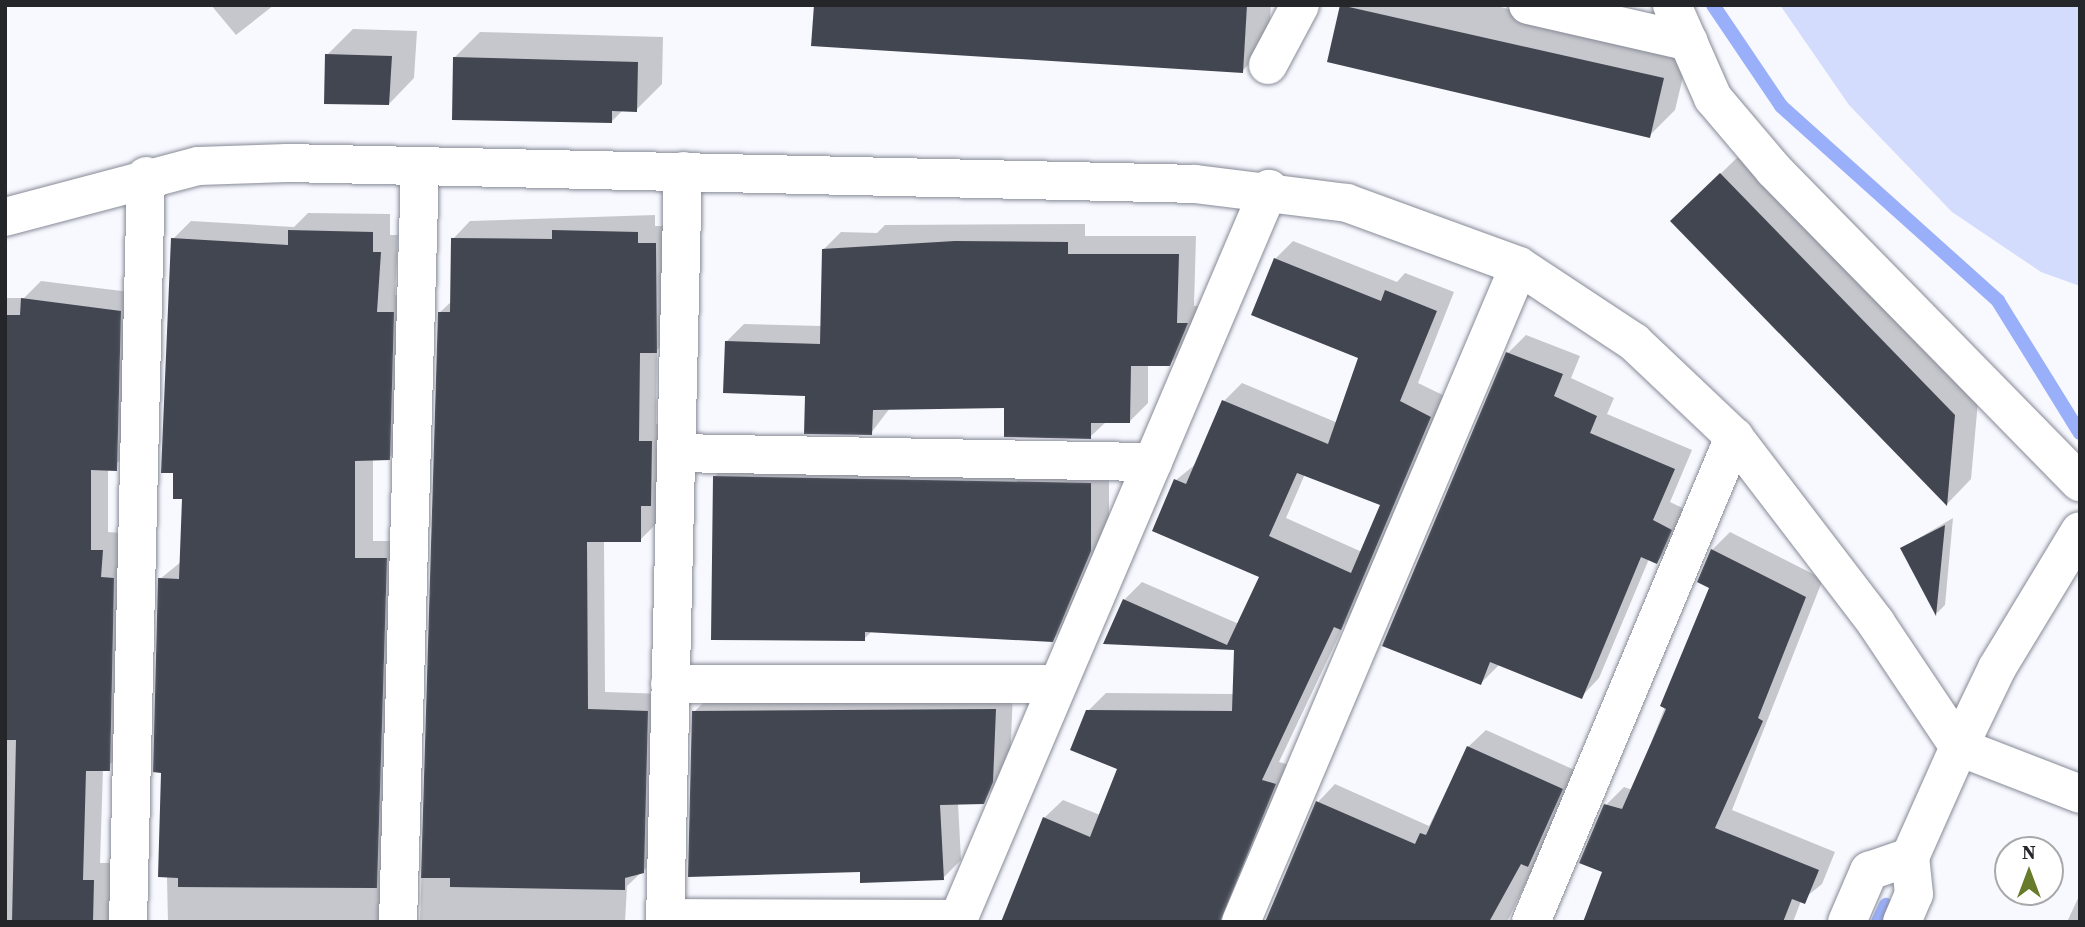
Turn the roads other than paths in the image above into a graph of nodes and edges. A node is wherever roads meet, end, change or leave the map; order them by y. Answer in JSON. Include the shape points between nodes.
{"nodes":[{"id":1,"x":1300,"y":5,"type":"edge"},
{"id":2,"x":1528,"y":5,"type":"edge"},
{"id":3,"x":1672,"y":5,"type":"edge"},
{"id":4,"x":1689,"y":43,"type":"junction"},
{"id":5,"x":1268,"y":65,"type":"dead end"},
{"id":6,"x":420,"y":169,"type":"junction"},
{"id":7,"x":684,"y":171,"type":"junction"},
{"id":8,"x":146,"y":176,"type":"junction"},
{"id":9,"x":1269,"y":189,"type":"junction"},
{"id":10,"x":5,"y":216,"type":"edge"},
{"id":11,"x":1519,"y":266,"type":"junction"},
{"id":12,"x":1734,"y":437,"type":"junction"},
{"id":13,"x":676,"y":453,"type":"junction"},
{"id":14,"x":1153,"y":461,"type":"junction"},
{"id":15,"x":2080,"y":482,"type":"edge"},
{"id":16,"x":2080,"y":531,"type":"edge"},
{"id":17,"x":670,"y":684,"type":"junction"},
{"id":18,"x":1058,"y":684,"type":"junction"},
{"id":19,"x":1959,"y":747,"type":"junction"},
{"id":20,"x":2080,"y":794,"type":"edge"},
{"id":21,"x":1910,"y":857,"type":"junction"},
{"id":22,"x":665,"y":920,"type":"edge"},
{"id":23,"x":957,"y":920,"type":"edge"},
{"id":24,"x":128,"y":922,"type":"edge"},
{"id":25,"x":398,"y":922,"type":"edge"},
{"id":26,"x":1241,"y":922,"type":"edge"},
{"id":27,"x":1531,"y":922,"type":"edge"},
{"id":28,"x":1847,"y":922,"type":"edge"},
{"id":29,"x":1902,"y":922,"type":"edge"}],
"edges":[{"from":1,"to":5,"type":"street"},
{"from":2,"to":4,"type":"street"},
{"from":3,"to":4,"type":"street"},
{"from":4,"to":15,"type":"street","via":[[1713,98],[1774,170]]},
{"from":6,"to":7,"type":"street"},
{"from":6,"to":8,"type":"street","via":[[286,163],[198,166]]},
{"from":6,"to":25,"type":"street"},
{"from":7,"to":9,"type":"street"},
{"from":7,"to":13,"type":"street"},
{"from":8,"to":10,"type":"street"},
{"from":8,"to":24,"type":"street"},
{"from":9,"to":11,"type":"street","via":[[1347,202]]},
{"from":9,"to":14,"type":"street"},
{"from":11,"to":12,"type":"street","via":[[1634,342]]},
{"from":11,"to":26,"type":"street"},
{"from":12,"to":19,"type":"street","via":[[1876,623]]},
{"from":12,"to":27,"type":"street"},
{"from":13,"to":14,"type":"street"},
{"from":13,"to":17,"type":"street"},
{"from":14,"to":18,"type":"street"},
{"from":16,"to":19,"type":"street","via":[[1997,668]]},
{"from":17,"to":18,"type":"street"},
{"from":17,"to":22,"type":"street"},
{"from":18,"to":23,"type":"street"},
{"from":19,"to":20,"type":"street"},
{"from":19,"to":21,"type":"street"},
{"from":21,"to":28,"type":"street","via":[[1869,871]]},
{"from":21,"to":29,"type":"street","via":[[1914,894]]},
{"from":22,"to":23,"type":"street"}]}
